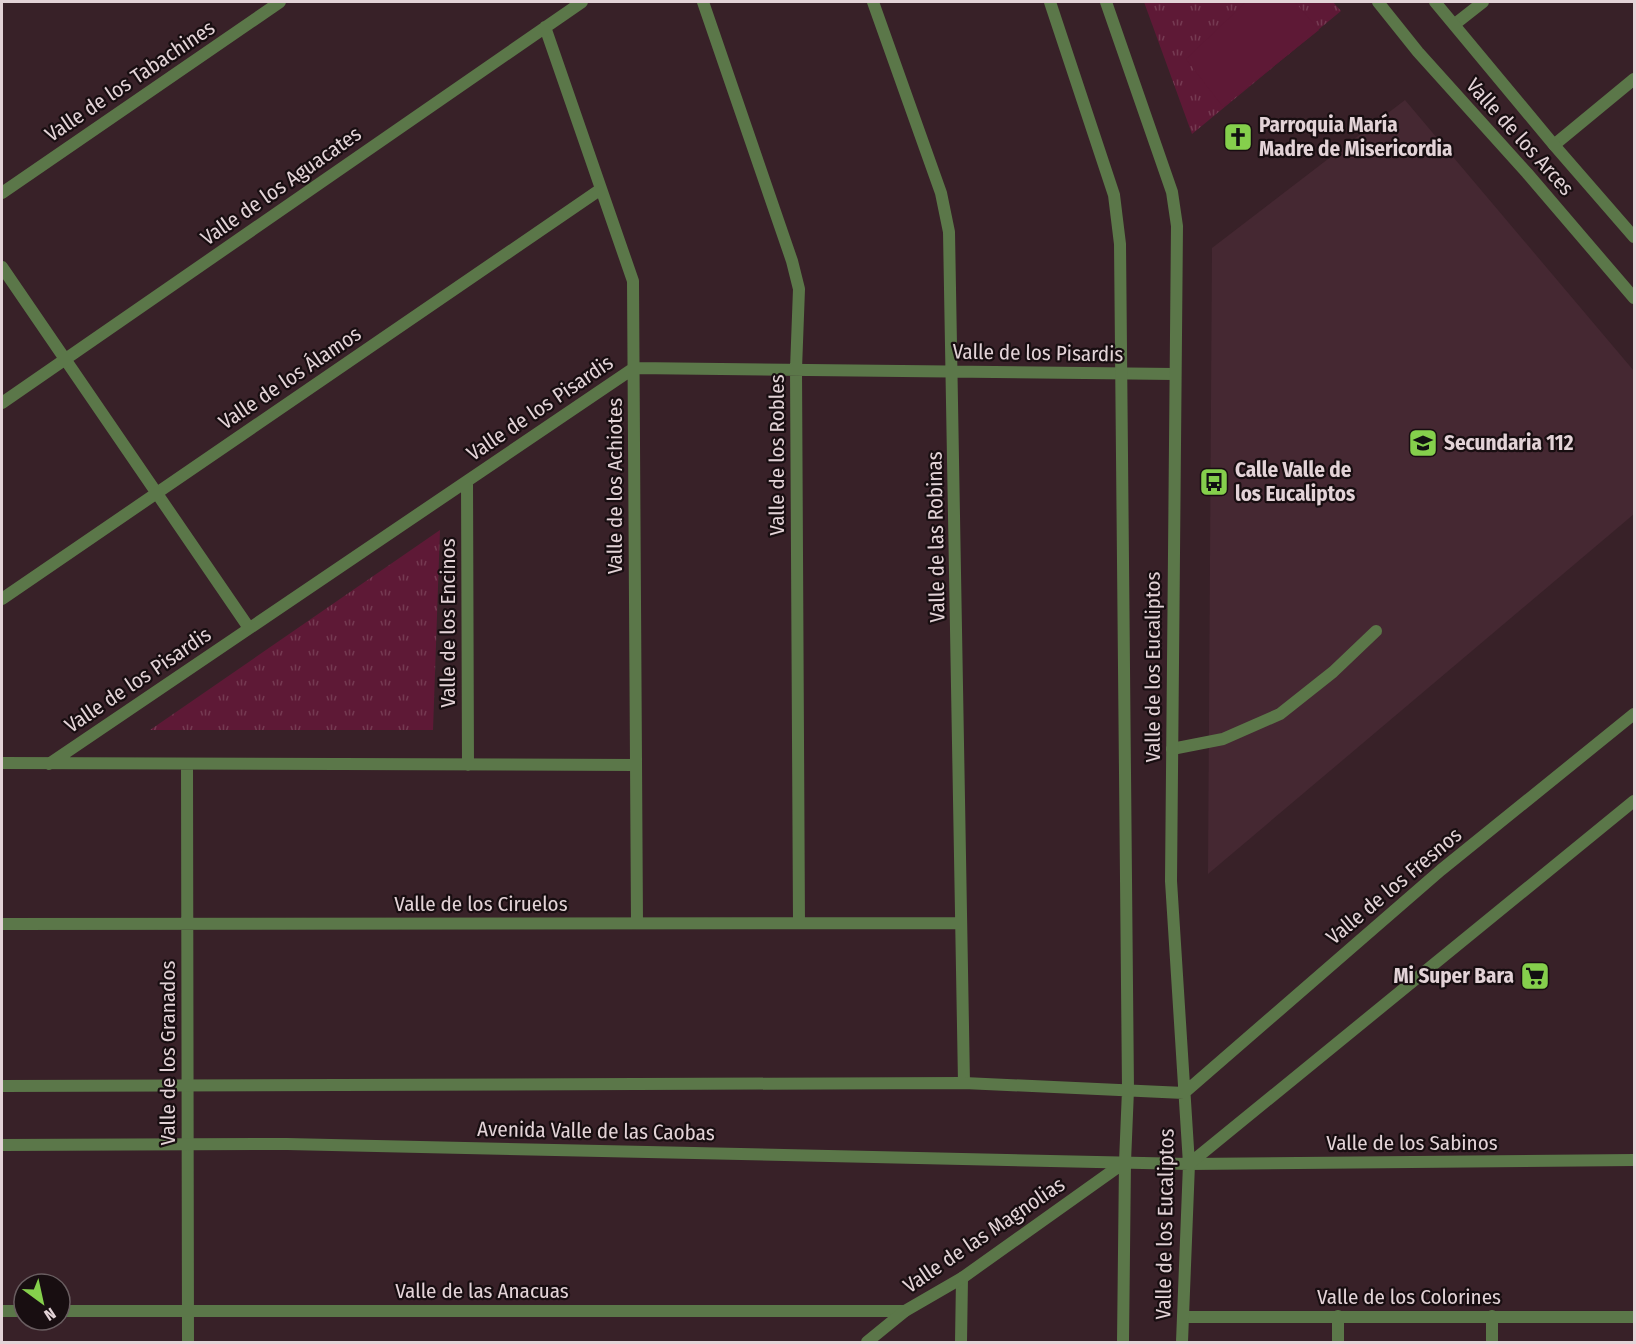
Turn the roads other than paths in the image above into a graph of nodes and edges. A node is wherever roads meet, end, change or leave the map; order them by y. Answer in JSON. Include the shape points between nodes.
{"nodes":[{"id":1,"x":280,"y":2,"type":"edge"},
{"id":2,"x":582,"y":2,"type":"edge"},
{"id":3,"x":703,"y":2,"type":"edge"},
{"id":4,"x":873,"y":2,"type":"edge"},
{"id":5,"x":1050,"y":2,"type":"edge"},
{"id":6,"x":1106,"y":2,"type":"edge"},
{"id":7,"x":1378,"y":2,"type":"edge"},
{"id":8,"x":1436,"y":2,"type":"edge"},
{"id":9,"x":1483,"y":2,"type":"edge"},
{"id":10,"x":1455,"y":24,"type":"junction"},
{"id":11,"x":545,"y":27,"type":"junction"},
{"id":12,"x":1635,"y":79,"type":"edge"},
{"id":13,"x":1554,"y":145,"type":"junction"},
{"id":14,"x":601,"y":189,"type":"junction"},
{"id":15,"x":2,"y":193,"type":"edge"},
{"id":16,"x":1635,"y":237,"type":"edge"},
{"id":17,"x":2,"y":267,"type":"edge"},
{"id":18,"x":1635,"y":298,"type":"edge"},
{"id":19,"x":65,"y":359,"type":"junction"},
{"id":20,"x":634,"y":368,"type":"junction"},
{"id":21,"x":796,"y":369,"type":"junction"},
{"id":22,"x":953,"y":371,"type":"junction"},
{"id":23,"x":1120,"y":373,"type":"junction"},
{"id":24,"x":1175,"y":374,"type":"junction"},
{"id":25,"x":2,"y":403,"type":"edge"},
{"id":26,"x":467,"y":481,"type":"junction"},
{"id":27,"x":156,"y":493,"type":"junction"},
{"id":28,"x":2,"y":599,"type":"edge"},
{"id":29,"x":249,"y":628,"type":"junction"},
{"id":30,"x":1376,"y":631,"type":"dead end"},
{"id":31,"x":1635,"y":714,"type":"edge"},
{"id":32,"x":1172,"y":749,"type":"junction"},
{"id":33,"x":2,"y":764,"type":"edge"},
{"id":34,"x":49,"y":764,"type":"junction"},
{"id":35,"x":187,"y":764,"type":"junction"},
{"id":36,"x":468,"y":765,"type":"junction"},
{"id":37,"x":636,"y":765,"type":"junction"},
{"id":38,"x":1635,"y":801,"type":"edge"},
{"id":39,"x":637,"y":923,"type":"junction"},
{"id":40,"x":799,"y":923,"type":"junction"},
{"id":41,"x":961,"y":923,"type":"junction"},
{"id":42,"x":2,"y":924,"type":"edge"},
{"id":43,"x":187,"y":924,"type":"junction"},
{"id":44,"x":964,"y":1083,"type":"junction"},
{"id":45,"x":2,"y":1086,"type":"edge"},
{"id":46,"x":187,"y":1086,"type":"junction"},
{"id":47,"x":1128,"y":1090,"type":"junction"},
{"id":48,"x":1184,"y":1093,"type":"junction"},
{"id":49,"x":187,"y":1143,"type":"junction"},
{"id":50,"x":2,"y":1145,"type":"edge"},
{"id":51,"x":1635,"y":1160,"type":"edge"},
{"id":52,"x":1125,"y":1162,"type":"junction"},
{"id":53,"x":1190,"y":1164,"type":"junction"},
{"id":54,"x":962,"y":1278,"type":"junction"},
{"id":55,"x":72,"y":1311,"type":"edge"},
{"id":56,"x":188,"y":1311,"type":"junction"},
{"id":57,"x":905,"y":1311,"type":"junction"},
{"id":58,"x":1338,"y":1316,"type":"junction"},
{"id":59,"x":1492,"y":1316,"type":"junction"},
{"id":60,"x":1183,"y":1317,"type":"junction"},
{"id":61,"x":1635,"y":1317,"type":"edge"},
{"id":62,"x":188,"y":1342,"type":"edge"},
{"id":63,"x":867,"y":1342,"type":"edge"},
{"id":64,"x":961,"y":1342,"type":"edge"},
{"id":65,"x":1123,"y":1342,"type":"edge"},
{"id":66,"x":1182,"y":1342,"type":"edge"},
{"id":67,"x":1338,"y":1342,"type":"edge"},
{"id":68,"x":1492,"y":1342,"type":"edge"}],
"edges":[{"from":1,"to":15,"type":"street","name":"Valle de los Tabachines"},
{"from":2,"to":11,"type":"street","name":"Valle de los Aguacates"},
{"from":3,"to":21,"type":"street","name":"Valle de los Robles","via":[[792,261],[799,289]]},
{"from":4,"to":22,"type":"street","name":"Valle de las Robinas","via":[[941,193],[949,232]]},
{"from":5,"to":23,"type":"street","name":"Valle de los Eucaliptos","via":[[1114,195],[1120,244]]},
{"from":6,"to":24,"type":"street","name":"Valle de los Eucaliptos","via":[[1172,192],[1177,226]]},
{"from":7,"to":18,"type":"street","name":"Valle de los Arces"},
{"from":8,"to":10,"type":"street","name":"Valle de los Arces"},
{"from":9,"to":10,"type":"street"},
{"from":10,"to":13,"type":"street","name":"Valle de los Arces"},
{"from":11,"to":14,"type":"street","name":"Valle de los Achiotes"},
{"from":11,"to":19,"type":"street","name":"Valle de los Aguacates"},
{"from":12,"to":13,"type":"street"},
{"from":13,"to":16,"type":"street","name":"Valle de los Arces"},
{"from":14,"to":20,"type":"street","name":"Valle de los Achiotes","via":[[633,281]]},
{"from":14,"to":27,"type":"street","name":"Valle de los Álamos"},
{"from":17,"to":19,"type":"street"},
{"from":19,"to":25,"type":"street","name":"Valle de los Aguacates"},
{"from":19,"to":27,"type":"street"},
{"from":20,"to":21,"type":"street","name":"Valle de los Pisardis"},
{"from":20,"to":26,"type":"street","name":"Valle de los Pisardis"},
{"from":20,"to":37,"type":"street","name":"Valle de los Achiotes"},
{"from":21,"to":22,"type":"street","name":"Valle de los Pisardis"},
{"from":21,"to":40,"type":"street","name":"Valle de los Robles"},
{"from":22,"to":23,"type":"street","name":"Valle de los Pisardis"},
{"from":22,"to":41,"type":"street","name":"Valle de las Robinas"},
{"from":23,"to":24,"type":"street","name":"Valle de los Pisardis"},
{"from":23,"to":47,"type":"street","name":"Valle de los Eucaliptos"},
{"from":24,"to":32,"type":"street","name":"Valle de los Eucaliptos"},
{"from":26,"to":29,"type":"street","name":"Valle de los Pisardis"},
{"from":26,"to":36,"type":"street","name":"Valle de los Encinos"},
{"from":27,"to":28,"type":"street","name":"Valle de los Álamos"},
{"from":27,"to":29,"type":"street"},
{"from":29,"to":34,"type":"street","name":"Valle de los Pisardis"},
{"from":30,"to":32,"type":"street","via":[[1280,714],[1223,739]]},
{"from":31,"to":48,"type":"street","name":"Valle de los Fresnos","via":[[1441,870]]},
{"from":32,"to":48,"type":"street","name":"Valle de los Eucaliptos","via":[[1171,881]]},
{"from":33,"to":34,"type":"street"},
{"from":34,"to":35,"type":"street"},
{"from":35,"to":36,"type":"street"},
{"from":35,"to":43,"type":"street","name":"Valle de los Granados"},
{"from":36,"to":37,"type":"street"},
{"from":37,"to":39,"type":"street","name":"Valle de los Achiotes"},
{"from":38,"to":53,"type":"street"},
{"from":39,"to":40,"type":"street","name":"Valle de los Ciruelos"},
{"from":39,"to":43,"type":"street","name":"Valle de los Ciruelos"},
{"from":40,"to":41,"type":"street","name":"Valle de los Ciruelos"},
{"from":41,"to":44,"type":"street","name":"Valle de las Robinas"},
{"from":42,"to":43,"type":"street","name":"Valle de los Ciruelos"},
{"from":43,"to":46,"type":"street","name":"Valle de los Granados"},
{"from":44,"to":46,"type":"street","name":"Avenida Valle de las Caobas"},
{"from":44,"to":47,"type":"street","name":"Avenida Valle de las Caobas"},
{"from":45,"to":46,"type":"street","name":"Avenida Valle de las Caobas"},
{"from":46,"to":49,"type":"street","name":"Valle de los Granados"},
{"from":47,"to":48,"type":"street","name":"Avenida Valle de las Caobas"},
{"from":47,"to":52,"type":"street","name":"Valle de los Eucaliptos"},
{"from":48,"to":53,"type":"street","name":"Valle de los Eucaliptos"},
{"from":49,"to":50,"type":"street","name":"Avenida Valle de las Caobas"},
{"from":49,"to":52,"type":"street","name":"Avenida Valle de las Caobas"},
{"from":49,"to":56,"type":"street","name":"Valle de los Granados"},
{"from":51,"to":53,"type":"street","name":"Valle de los Sabinos"},
{"from":52,"to":53,"type":"street","name":"Avenida Valle de las Caobas"},
{"from":52,"to":54,"type":"street","name":"Valle de las Magnolias"},
{"from":52,"to":65,"type":"street","name":"Valle de los Eucaliptos"},
{"from":53,"to":60,"type":"street","name":"Valle de los Eucaliptos"},
{"from":54,"to":57,"type":"street","name":"Valle de las Magnolias"},
{"from":54,"to":64,"type":"street"},
{"from":55,"to":56,"type":"street","name":"Valle de las Anacuas"},
{"from":56,"to":57,"type":"street","name":"Valle de las Anacuas"},
{"from":56,"to":62,"type":"street","name":"Valle de los Granados"},
{"from":57,"to":63,"type":"street","name":"Valle de las Magnolias"},
{"from":58,"to":59,"type":"street","name":"Valle de los Colorines"},
{"from":58,"to":60,"type":"street","name":"Valle de los Colorines"},
{"from":58,"to":67,"type":"street"},
{"from":59,"to":61,"type":"street","name":"Valle de los Colorines"},
{"from":59,"to":68,"type":"street"},
{"from":60,"to":66,"type":"street","name":"Valle de los Eucaliptos"}]}
